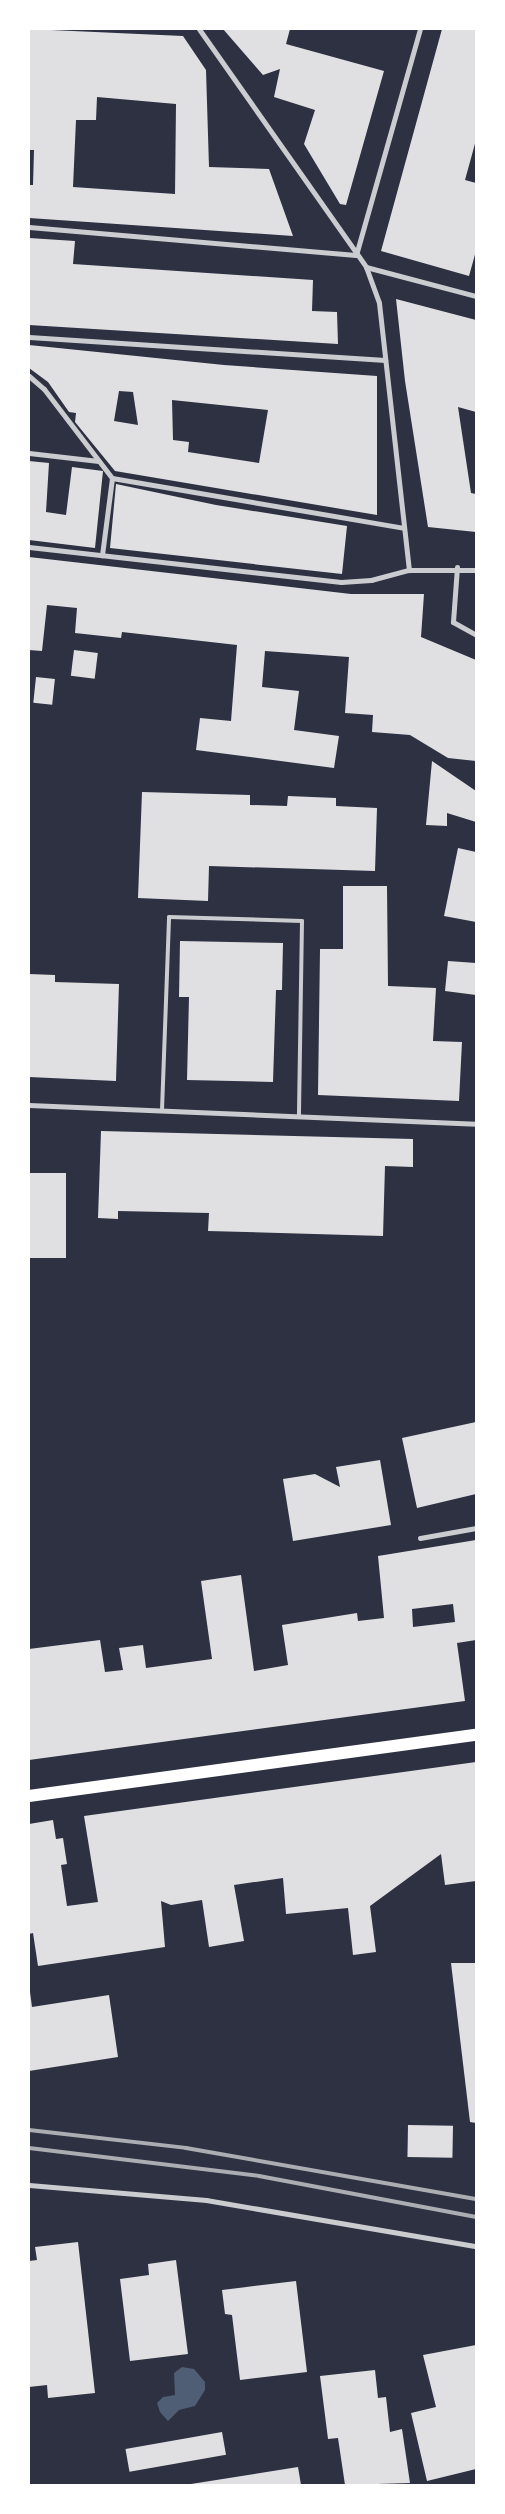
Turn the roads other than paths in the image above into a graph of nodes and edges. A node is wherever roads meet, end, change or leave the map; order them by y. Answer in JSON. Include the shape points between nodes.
{"nodes":[{"id":1,"x":199,"y":29,"type":"edge"},
{"id":2,"x":420,"y":29,"type":"edge"},
{"id":3,"x":29,"y":228,"type":"edge"},
{"id":4,"x":356,"y":255,"type":"junction"},
{"id":5,"x":366,"y":267,"type":"junction"},
{"id":6,"x":476,"y":296,"type":"edge"},
{"id":7,"x":29,"y":337,"type":"edge"},
{"id":8,"x":385,"y":360,"type":"junction"},
{"id":9,"x":29,"y":376,"type":"edge"},
{"id":10,"x":29,"y":453,"type":"edge"},
{"id":11,"x":99,"y":462,"type":"junction"},
{"id":12,"x":112,"y":478,"type":"junction"},
{"id":13,"x":404,"y":528,"type":"junction"},
{"id":14,"x":29,"y":547,"type":"edge"},
{"id":15,"x":102,"y":555,"type":"junction"},
{"id":16,"x":456,"y":567,"type":"junction"},
{"id":17,"x":409,"y":570,"type":"junction"},
{"id":18,"x":476,"y":570,"type":"edge"},
{"id":19,"x":476,"y":635,"type":"edge"},
{"id":20,"x":29,"y":1105,"type":"edge"},
{"id":21,"x":162,"y":1110,"type":"junction"},
{"id":22,"x":298,"y":1117,"type":"junction"},
{"id":23,"x":476,"y":1124,"type":"edge"},
{"id":24,"x":476,"y":1528,"type":"edge"},
{"id":25,"x":420,"y":1538,"type":"dead end"},
{"id":26,"x":476,"y":1735,"type":"edge"},
{"id":27,"x":29,"y":1796,"type":"edge"},
{"id":28,"x":29,"y":2184,"type":"edge"},
{"id":29,"x":476,"y":2246,"type":"edge"}],
"edges":[{"from":1,"to":4,"type":"street"},
{"from":2,"to":4,"type":"street"},
{"from":3,"to":4,"type":"street"},
{"from":4,"to":5,"type":"street"},
{"from":5,"to":6,"type":"street"},
{"from":5,"to":8,"type":"street","via":[[379,303]]},
{"from":7,"to":8,"type":"street"},
{"from":8,"to":13,"type":"street"},
{"from":9,"to":11,"type":"street","via":[[44,388]]},
{"from":10,"to":11,"type":"street"},
{"from":11,"to":12,"type":"street"},
{"from":12,"to":13,"type":"street"},
{"from":12,"to":15,"type":"street"},
{"from":13,"to":17,"type":"street"},
{"from":14,"to":15,"type":"street"},
{"from":15,"to":17,"type":"street","via":[[340,582],[371,580]]},
{"from":16,"to":17,"type":"street"},
{"from":16,"to":18,"type":"street"},
{"from":16,"to":19,"type":"street","via":[[453,622]]},
{"from":20,"to":21,"type":"street"},
{"from":21,"to":22,"type":"street"},
{"from":21,"to":22,"type":"lane","via":[[168,917],[302,921]]},
{"from":22,"to":23,"type":"street"},
{"from":24,"to":25,"type":"street"},
{"from":26,"to":27,"type":"main road"},
{"from":28,"to":29,"type":"street","via":[[206,2200]]}]}
